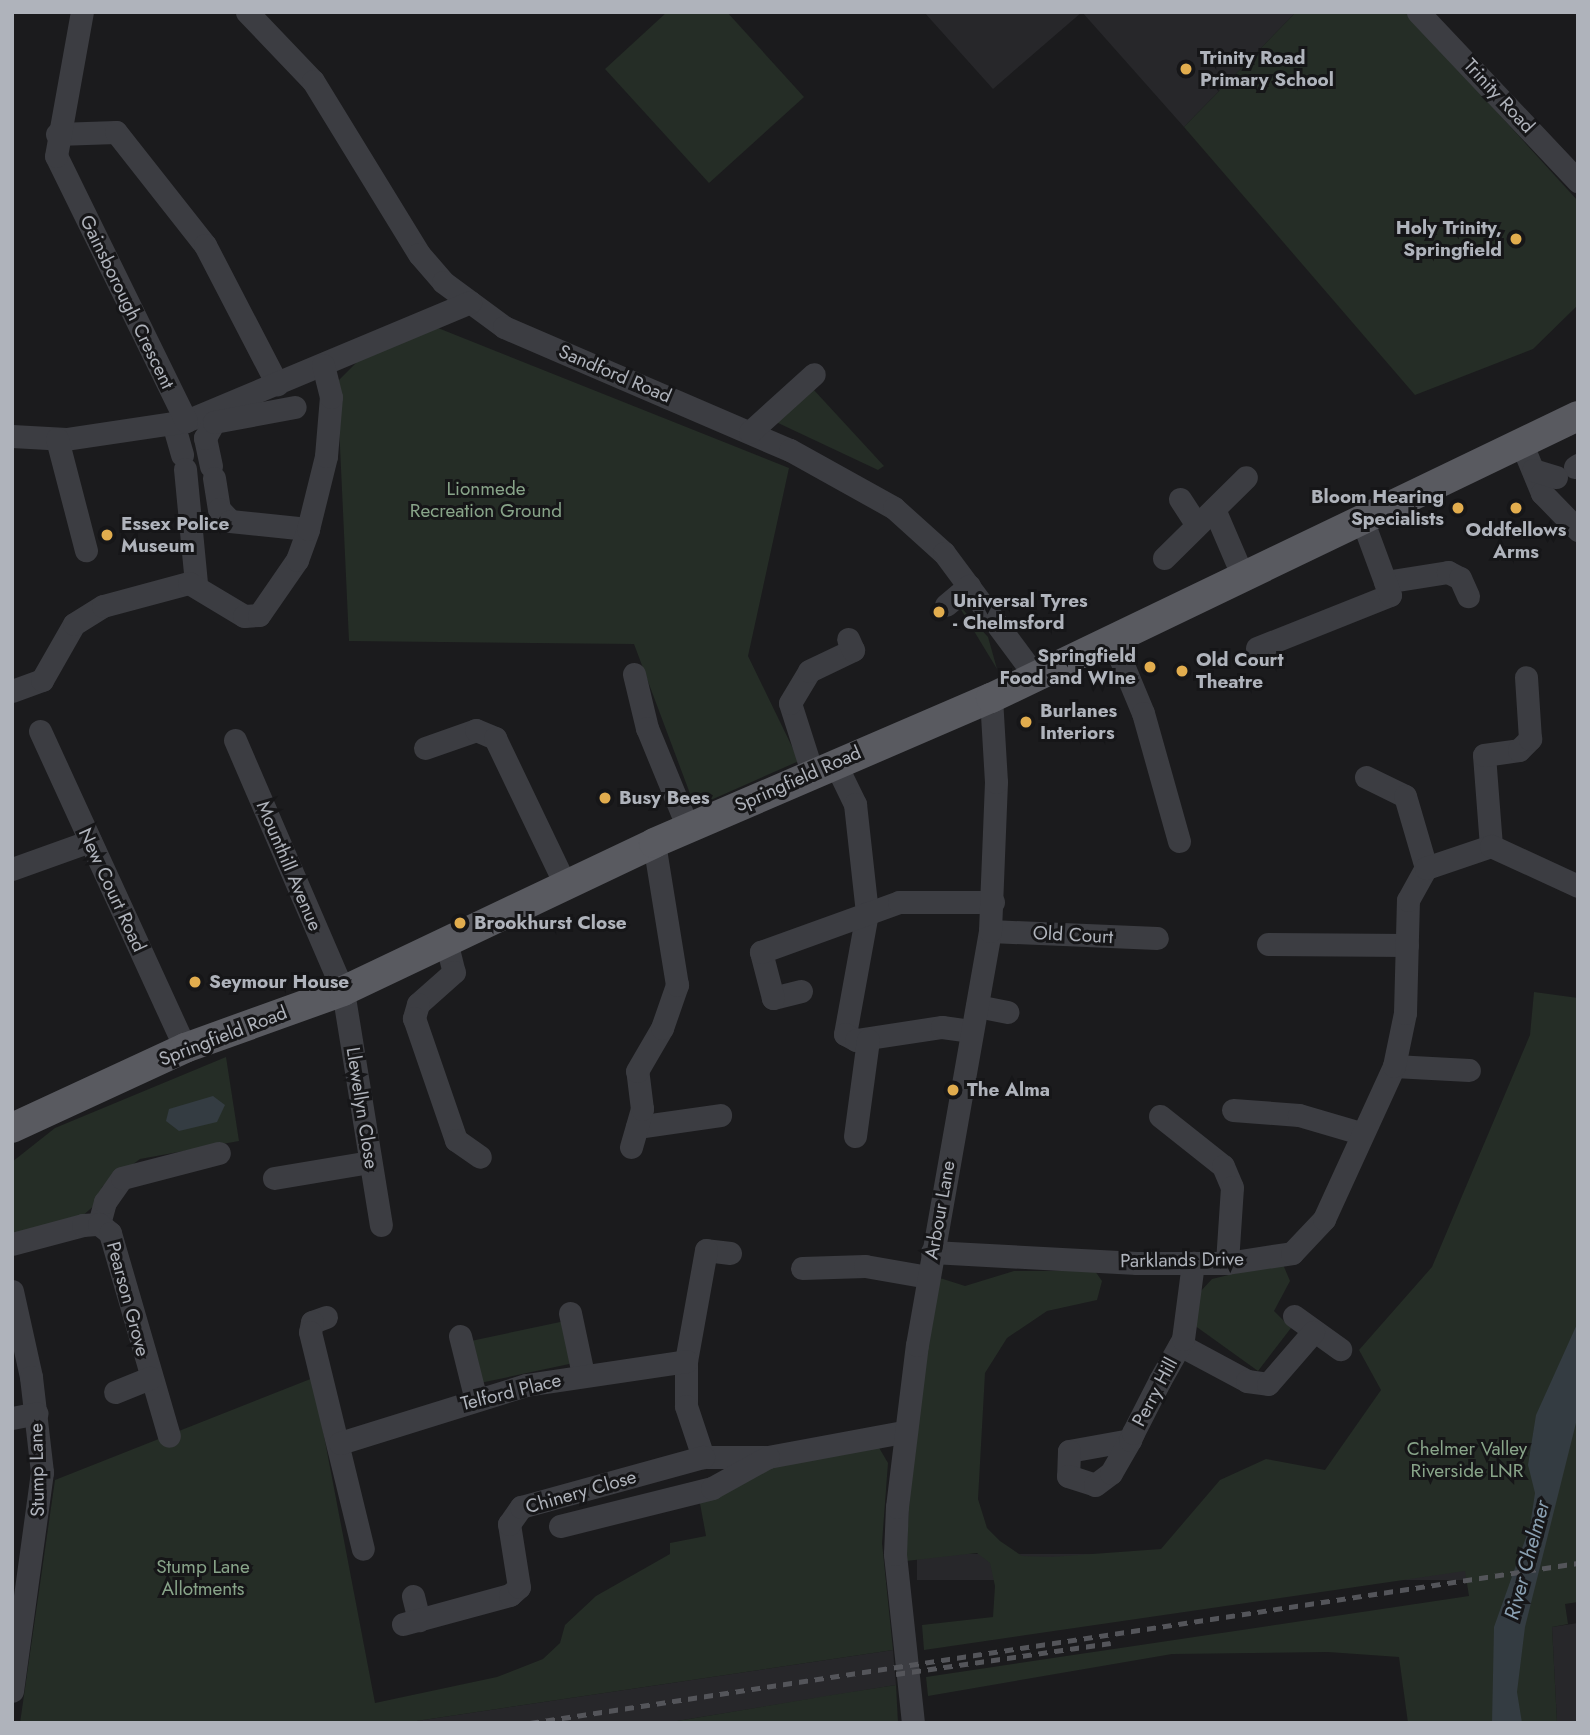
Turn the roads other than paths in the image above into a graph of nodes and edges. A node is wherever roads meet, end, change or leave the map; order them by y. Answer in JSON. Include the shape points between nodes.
{"nodes":[{"id":1,"x":82,"y":12,"type":"edge"},
{"id":2,"x":247,"y":12,"type":"edge"},
{"id":3,"x":1431,"y":17,"type":"edge"},
{"id":4,"x":57,"y":134,"type":"junction"},
{"id":5,"x":1578,"y":181,"type":"edge"},
{"id":6,"x":470,"y":302,"type":"junction"},
{"id":7,"x":323,"y":365,"type":"junction"},
{"id":8,"x":814,"y":374,"type":"dead end"},
{"id":9,"x":277,"y":384,"type":"junction"},
{"id":10,"x":295,"y":407,"type":"dead end"},
{"id":11,"x":1577,"y":419,"type":"edge"},
{"id":12,"x":180,"y":422,"type":"junction"},
{"id":13,"x":750,"y":432,"type":"junction"},
{"id":14,"x":12,"y":436,"type":"edge"},
{"id":15,"x":57,"y":439,"type":"junction"},
{"id":16,"x":1528,"y":458,"type":"junction"},
{"id":17,"x":1570,"y":470,"type":"edge"},
{"id":18,"x":1246,"y":477,"type":"dead end"},
{"id":19,"x":1180,"y":499,"type":"dead end"},
{"id":20,"x":1214,"y":509,"type":"junction"},
{"id":21,"x":1363,"y":522,"type":"junction"},
{"id":22,"x":1197,"y":525,"type":"junction"},
{"id":23,"x":308,"y":529,"type":"junction"},
{"id":24,"x":1578,"y":530,"type":"edge"},
{"id":25,"x":86,"y":550,"type":"dead end"},
{"id":26,"x":1164,"y":558,"type":"dead end"},
{"id":27,"x":1244,"y":579,"type":"junction"},
{"id":28,"x":1385,"y":582,"type":"junction"},
{"id":29,"x":197,"y":584,"type":"junction"},
{"id":30,"x":969,"y":586,"type":"junction"},
{"id":31,"x":1468,"y":596,"type":"dead end"},
{"id":32,"x":946,"y":605,"type":"dead end"},
{"id":33,"x":848,"y":639,"type":"dead end"},
{"id":34,"x":1113,"y":641,"type":"junction"},
{"id":35,"x":1257,"y":648,"type":"dead end"},
{"id":36,"x":634,"y":674,"type":"dead end"},
{"id":37,"x":1036,"y":677,"type":"junction"},
{"id":38,"x":1527,"y":677,"type":"dead end"},
{"id":39,"x":12,"y":691,"type":"edge"},
{"id":40,"x":991,"y":698,"type":"junction"},
{"id":41,"x":40,"y":731,"type":"dead end"},
{"id":42,"x":235,"y":740,"type":"dead end"},
{"id":43,"x":425,"y":748,"type":"dead end"},
{"id":44,"x":823,"y":767,"type":"junction"},
{"id":45,"x":1366,"y":777,"type":"dead end"},
{"id":46,"x":688,"y":828,"type":"junction"},
{"id":47,"x":90,"y":841,"type":"junction"},
{"id":48,"x":1179,"y":841,"type":"dead end"},
{"id":49,"x":654,"y":843,"type":"junction"},
{"id":50,"x":1491,"y":846,"type":"junction"},
{"id":51,"x":1426,"y":868,"type":"junction"},
{"id":52,"x":12,"y":869,"type":"edge"},
{"id":53,"x":565,"y":884,"type":"junction"},
{"id":54,"x":1578,"y":886,"type":"edge"},
{"id":55,"x":993,"y":902,"type":"junction"},
{"id":56,"x":867,"y":913,"type":"junction"},
{"id":57,"x":990,"y":931,"type":"junction"},
{"id":58,"x":1157,"y":938,"type":"dead end"},
{"id":59,"x":446,"y":941,"type":"junction"},
{"id":60,"x":1269,"y":944,"type":"dead end"},
{"id":61,"x":1406,"y":945,"type":"junction"},
{"id":62,"x":343,"y":991,"type":"junction"},
{"id":63,"x":801,"y":991,"type":"dead end"},
{"id":64,"x":977,"y":1006,"type":"junction"},
{"id":65,"x":1007,"y":1012,"type":"dead end"},
{"id":66,"x":972,"y":1031,"type":"junction"},
{"id":67,"x":868,"y":1040,"type":"junction"},
{"id":68,"x":185,"y":1048,"type":"junction"},
{"id":69,"x":1394,"y":1066,"type":"junction"},
{"id":70,"x":1469,"y":1070,"type":"dead end"},
{"id":71,"x":1233,"y":1110,"type":"dead end"},
{"id":72,"x":720,"y":1115,"type":"dead end"},
{"id":73,"x":1160,"y":1116,"type":"dead end"},
{"id":74,"x":12,"y":1128,"type":"edge"},
{"id":75,"x":1360,"y":1133,"type":"junction"},
{"id":76,"x":855,"y":1136,"type":"dead end"},
{"id":77,"x":219,"y":1153,"type":"dead end"},
{"id":78,"x":480,"y":1157,"type":"dead end"},
{"id":79,"x":370,"y":1162,"type":"junction"},
{"id":80,"x":274,"y":1178,"type":"dead end"},
{"id":81,"x":99,"y":1224,"type":"junction"},
{"id":82,"x":381,"y":1226,"type":"dead end"},
{"id":83,"x":12,"y":1244,"type":"edge"},
{"id":84,"x":932,"y":1252,"type":"junction"},
{"id":85,"x":730,"y":1253,"type":"dead end"},
{"id":86,"x":1192,"y":1263,"type":"junction"},
{"id":87,"x":1227,"y":1263,"type":"junction"},
{"id":88,"x":802,"y":1268,"type":"dead end"},
{"id":89,"x":928,"y":1277,"type":"junction"},
{"id":90,"x":12,"y":1291,"type":"edge"},
{"id":91,"x":570,"y":1313,"type":"dead end"},
{"id":92,"x":1294,"y":1316,"type":"dead end"},
{"id":93,"x":326,"y":1317,"type":"dead end"},
{"id":94,"x":1313,"y":1332,"type":"junction"},
{"id":95,"x":460,"y":1336,"type":"dead end"},
{"id":96,"x":1180,"y":1345,"type":"junction"},
{"id":97,"x":1340,"y":1349,"type":"dead end"},
{"id":98,"x":687,"y":1361,"type":"junction"},
{"id":99,"x":583,"y":1374,"type":"junction"},
{"id":100,"x":150,"y":1378,"type":"junction"},
{"id":101,"x":115,"y":1392,"type":"dead end"},
{"id":102,"x":476,"y":1400,"type":"junction"},
{"id":103,"x":37,"y":1413,"type":"junction"},
{"id":104,"x":12,"y":1418,"type":"edge"},
{"id":105,"x":903,"y":1432,"type":"junction"},
{"id":106,"x":169,"y":1436,"type":"dead end"},
{"id":107,"x":1130,"y":1440,"type":"dead end"},
{"id":108,"x":340,"y":1443,"type":"junction"},
{"id":109,"x":703,"y":1457,"type":"junction"},
{"id":110,"x":768,"y":1457,"type":"junction"},
{"id":111,"x":636,"y":1476,"type":"junction"},
{"id":112,"x":645,"y":1506,"type":"junction"},
{"id":113,"x":561,"y":1526,"type":"dead end"},
{"id":114,"x":363,"y":1549,"type":"dead end"},
{"id":115,"x":413,"y":1596,"type":"dead end"},
{"id":116,"x":15,"y":1659,"type":"edge"},
{"id":117,"x":12,"y":1691,"type":"edge"},
{"id":118,"x":912,"y":1718,"type":"edge"}],
"edges":[{"from":1,"to":4,"type":"street","name":"Gainsborough Crescent"},
{"from":2,"to":6,"type":"street","name":"Sandford Road","via":[[313,81],[419,254]]},
{"from":3,"to":5,"type":"street","name":"Trinity Road"},
{"from":4,"to":9,"type":"street","via":[[116,132],[205,245]]},
{"from":4,"to":12,"type":"street","name":"Gainsborough Crescent","via":[[56,156]]},
{"from":6,"to":7,"type":"street"},
{"from":6,"to":13,"type":"street","name":"Sandford Road","via":[[504,327]]},
{"from":7,"to":9,"type":"street"},
{"from":7,"to":23,"type":"street","via":[[331,397],[327,444]]},
{"from":8,"to":13,"type":"street"},
{"from":9,"to":12,"type":"street"},
{"from":10,"to":23,"type":"street","via":[[214,422],[205,438],[219,509],[230,521]]},
{"from":11,"to":16,"type":"main road","name":"Springfield Road"},
{"from":12,"to":15,"type":"street"},
{"from":12,"to":29,"type":"street","name":"Gainsborough Crescent"},
{"from":13,"to":30,"type":"street","name":"Sandford Road","via":[[848,477],[894,508]]},
{"from":14,"to":15,"type":"street"},
{"from":15,"to":25,"type":"street"},
{"from":16,"to":17,"type":"street"},
{"from":16,"to":21,"type":"main road","name":"Springfield Road"},
{"from":16,"to":24,"type":"street","via":[[1542,493]]},
{"from":18,"to":20,"type":"street"},
{"from":19,"to":22,"type":"street"},
{"from":20,"to":22,"type":"street"},
{"from":20,"to":27,"type":"street"},
{"from":21,"to":27,"type":"main road","name":"Springfield Road"},
{"from":21,"to":28,"type":"street"},
{"from":22,"to":26,"type":"street"},
{"from":23,"to":29,"type":"street","via":[[297,560],[259,615],[244,616]]},
{"from":27,"to":34,"type":"main road","name":"Springfield Road"},
{"from":28,"to":31,"type":"street","via":[[1448,572],[1460,578]]},
{"from":28,"to":35,"type":"street","via":[[1390,594]]},
{"from":29,"to":39,"type":"street","via":[[84,615],[42,680]]},
{"from":30,"to":32,"type":"street"},
{"from":30,"to":37,"type":"street","name":"Sandford Road"},
{"from":33,"to":44,"type":"street","via":[[853,650],[809,671],[790,703]]},
{"from":34,"to":37,"type":"main road","name":"Springfield Road"},
{"from":34,"to":48,"type":"street","via":[[1143,713]]},
{"from":36,"to":46,"type":"street","via":[[647,728]]},
{"from":37,"to":40,"type":"main road","name":"Springfield Road"},
{"from":38,"to":50,"type":"street","via":[[1530,739],[1519,750],[1484,755]]},
{"from":40,"to":44,"type":"main road","name":"Springfield Road"},
{"from":40,"to":55,"type":"street","name":"Arbour Lane"},
{"from":41,"to":47,"type":"street","name":"New Court Road"},
{"from":42,"to":62,"type":"street","name":"Mounthill Avenue"},
{"from":43,"to":53,"type":"street","via":[[476,730],[495,738]]},
{"from":44,"to":46,"type":"main road","name":"Springfield Road"},
{"from":44,"to":56,"type":"street","via":[[855,804]]},
{"from":45,"to":51,"type":"street","via":[[1405,796]]},
{"from":46,"to":49,"type":"main road","name":"Springfield Road"},
{"from":47,"to":52,"type":"street"},
{"from":47,"to":68,"type":"street","name":"New Court Road"},
{"from":49,"to":53,"type":"main road","name":"Springfield Road"},
{"from":49,"to":72,"type":"street","via":[[677,985],[662,1028],[637,1071],[642,1109],[634,1137],[684,1119]]},
{"from":50,"to":51,"type":"street"},
{"from":50,"to":54,"type":"street"},
{"from":51,"to":61,"type":"street","name":"Parklands Drive","via":[[1408,900]]},
{"from":53,"to":59,"type":"main road","name":"Springfield Road"},
{"from":55,"to":56,"type":"street","via":[[899,902]]},
{"from":55,"to":57,"type":"street","name":"Arbour Lane"},
{"from":56,"to":63,"type":"street","via":[[761,952],[773,998]]},
{"from":56,"to":67,"type":"street","via":[[843,1028],[850,1038]]},
{"from":57,"to":58,"type":"street","name":"Old Court"},
{"from":57,"to":64,"type":"street","name":"Arbour Lane"},
{"from":59,"to":62,"type":"main road","name":"Springfield Road"},
{"from":59,"to":78,"type":"street","via":[[454,972],[418,1003],[414,1018],[456,1140]]},
{"from":60,"to":61,"type":"street"},
{"from":61,"to":69,"type":"street","name":"Parklands Drive","via":[[1405,1013]]},
{"from":62,"to":68,"type":"main road","name":"Springfield Road","via":[[254,1015]]},
{"from":62,"to":79,"type":"street","name":"Llewellyn Close"},
{"from":64,"to":65,"type":"street"},
{"from":64,"to":66,"type":"street","name":"Arbour Lane"},
{"from":66,"to":67,"type":"street","via":[[909,1030]]},
{"from":66,"to":84,"type":"street","name":"Arbour Lane"},
{"from":67,"to":76,"type":"street"},
{"from":68,"to":74,"type":"main road","name":"Springfield Road"},
{"from":69,"to":70,"type":"street"},
{"from":69,"to":75,"type":"street","name":"Parklands Drive"},
{"from":71,"to":75,"type":"street","via":[[1299,1115]]},
{"from":73,"to":87,"type":"street","via":[[1223,1166],[1233,1187],[1236,1207]]},
{"from":75,"to":87,"type":"street","name":"Parklands Drive","via":[[1324,1219],[1292,1253]]},
{"from":77,"to":81,"type":"street","name":"Pearson Grove","via":[[122,1178],[105,1202]]},
{"from":79,"to":80,"type":"street"},
{"from":79,"to":82,"type":"street","name":"Llewellyn Close"},
{"from":81,"to":83,"type":"street","name":"Pearson Grove"},
{"from":81,"to":100,"type":"street","name":"Pearson Grove","via":[[110,1233]]},
{"from":84,"to":86,"type":"street","name":"Parklands Drive","via":[[1054,1249]]},
{"from":84,"to":89,"type":"street","name":"Arbour Lane"},
{"from":85,"to":98,"type":"street","via":[[706,1250]]},
{"from":86,"to":87,"type":"street","name":"Parklands Drive"},
{"from":86,"to":96,"type":"street","name":"Perry Hill"},
{"from":88,"to":89,"type":"street","via":[[865,1266]]},
{"from":89,"to":105,"type":"street","name":"Arbour Lane"},
{"from":90,"to":103,"type":"street","name":"Stump Lane"},
{"from":91,"to":99,"type":"street"},
{"from":92,"to":94,"type":"street"},
{"from":93,"to":108,"type":"street","via":[[312,1322],[310,1332]]},
{"from":94,"to":96,"type":"street","name":"Perry Hill","via":[[1268,1384],[1247,1381]]},
{"from":94,"to":97,"type":"street"},
{"from":95,"to":102,"type":"street"},
{"from":96,"to":107,"type":"street","name":"Perry Hill"},
{"from":98,"to":99,"type":"street","name":"Telford Place"},
{"from":98,"to":109,"type":"street","via":[[686,1406]]},
{"from":99,"to":102,"type":"street","name":"Telford Place"},
{"from":100,"to":101,"type":"street","name":"Pearson Grove"},
{"from":100,"to":106,"type":"street","name":"Pearson Grove"},
{"from":102,"to":108,"type":"street","name":"Telford Place"},
{"from":103,"to":104,"type":"street"},
{"from":103,"to":116,"type":"street","name":"Stump Lane","via":[[41,1502]]},
{"from":105,"to":110,"type":"street"},
{"from":105,"to":118,"type":"street","name":"Arbour Lane","via":[[895,1554],[906,1626]]},
{"from":108,"to":114,"type":"street"},
{"from":109,"to":110,"type":"street"},
{"from":109,"to":111,"type":"street","name":"Chinery Close"},
{"from":110,"to":112,"type":"street","via":[[712,1488]]},
{"from":111,"to":112,"type":"street"},
{"from":111,"to":115,"type":"street","name":"Chinery Close","via":[[521,1507],[509,1524],[519,1587],[411,1622]]},
{"from":112,"to":113,"type":"street"},
{"from":116,"to":117,"type":"street","name":"Stump Lane"}]}
